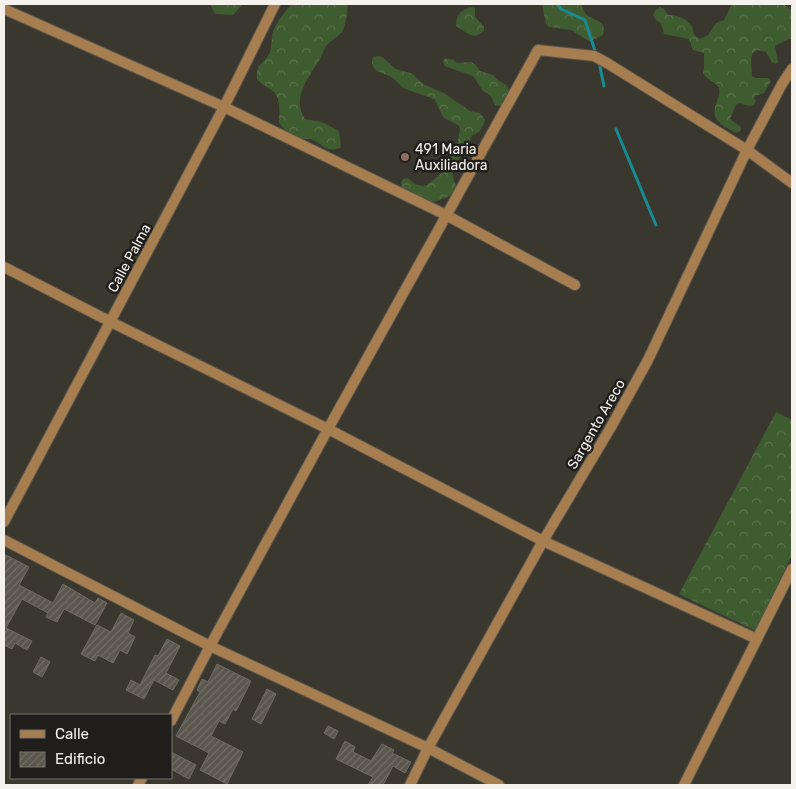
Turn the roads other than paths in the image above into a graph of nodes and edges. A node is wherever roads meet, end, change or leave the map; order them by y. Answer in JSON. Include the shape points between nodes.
{"nodes":[{"id":1,"x":7,"y":4,"type":"edge"},
{"id":2,"x":276,"y":4,"type":"edge"},
{"id":3,"x":4,"y":9,"type":"edge"},
{"id":4,"x":792,"y":69,"type":"edge"},
{"id":5,"x":224,"y":107,"type":"junction"},
{"id":6,"x":747,"y":150,"type":"junction"},
{"id":7,"x":792,"y":183,"type":"edge"},
{"id":8,"x":446,"y":216,"type":"junction"},
{"id":9,"x":4,"y":267,"type":"edge"},
{"id":10,"x":575,"y":285,"type":"dead end"},
{"id":11,"x":111,"y":322,"type":"junction"},
{"id":12,"x":328,"y":429,"type":"junction"},
{"id":13,"x":4,"y":522,"type":"edge"},
{"id":14,"x":4,"y":540,"type":"edge"},
{"id":15,"x":543,"y":541,"type":"junction"},
{"id":16,"x":792,"y":569,"type":"edge"},
{"id":17,"x":757,"y":639,"type":"junction"},
{"id":18,"x":210,"y":646,"type":"junction"},
{"id":19,"x":172,"y":719,"type":"edge"},
{"id":20,"x":428,"y":748,"type":"junction"},
{"id":21,"x":410,"y":785,"type":"edge"},
{"id":22,"x":499,"y":785,"type":"edge"},
{"id":23,"x":684,"y":785,"type":"edge"}],
"edges":[{"from":1,"to":3,"type":"street"},
{"from":2,"to":5,"type":"street","name":"Calle Palma"},
{"from":3,"to":5,"type":"street"},
{"from":4,"to":6,"type":"street","name":"Sargento Areco"},
{"from":5,"to":8,"type":"street"},
{"from":5,"to":11,"type":"street","name":"Calle Palma"},
{"from":6,"to":7,"type":"street"},
{"from":6,"to":8,"type":"street","via":[[594,56],[538,50]]},
{"from":6,"to":15,"type":"street","name":"Sargento Areco","via":[[648,360]]},
{"from":8,"to":10,"type":"street"},
{"from":8,"to":12,"type":"street"},
{"from":9,"to":11,"type":"street"},
{"from":11,"to":12,"type":"street"},
{"from":11,"to":13,"type":"street","name":"Calle Palma"},
{"from":12,"to":15,"type":"street"},
{"from":12,"to":18,"type":"street"},
{"from":14,"to":18,"type":"street"},
{"from":15,"to":17,"type":"street"},
{"from":15,"to":20,"type":"street","name":"Sargento Areco"},
{"from":16,"to":17,"type":"street"},
{"from":17,"to":23,"type":"street"},
{"from":18,"to":19,"type":"street"},
{"from":18,"to":20,"type":"street"},
{"from":20,"to":21,"type":"street","name":"Sargento Areco"},
{"from":20,"to":22,"type":"street"}]}
